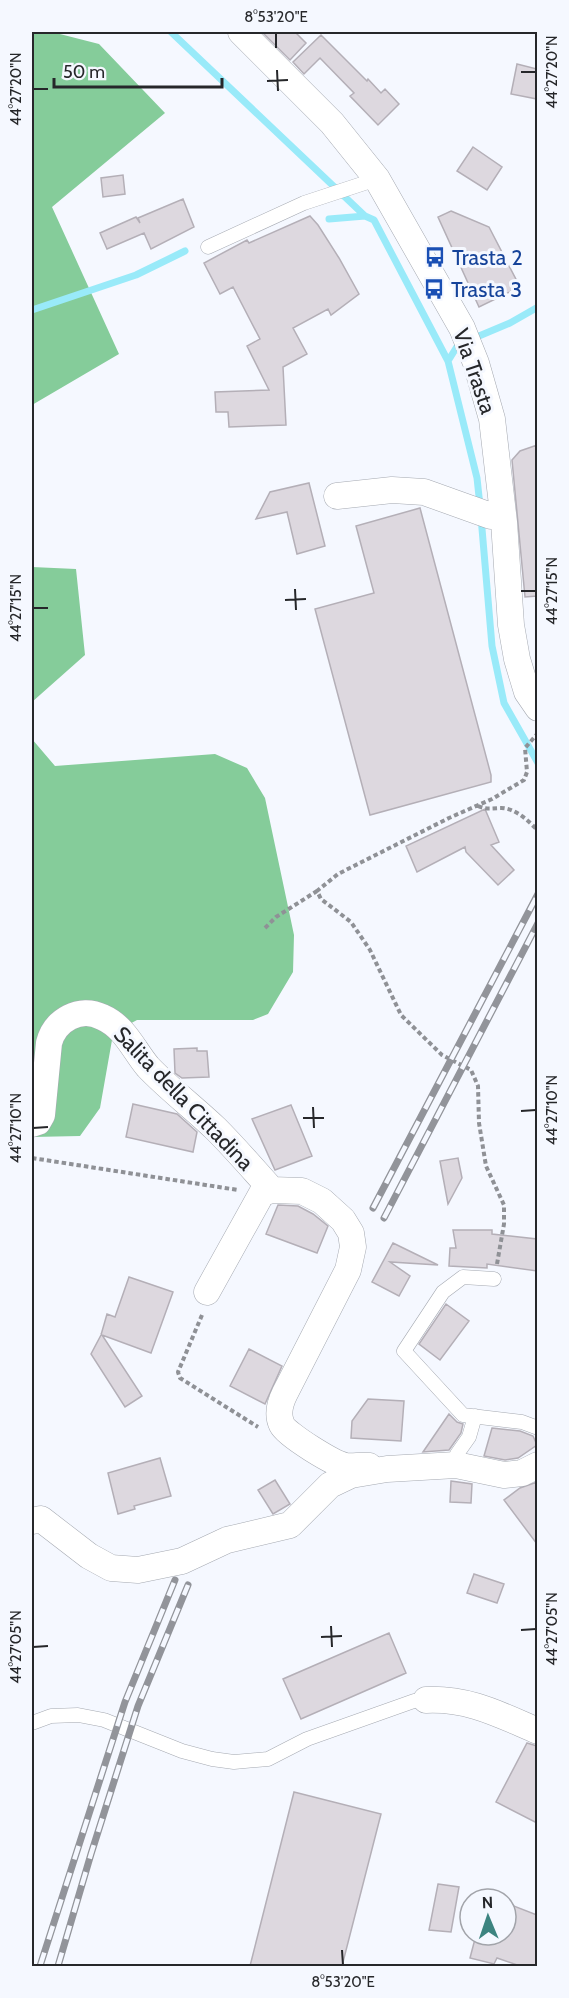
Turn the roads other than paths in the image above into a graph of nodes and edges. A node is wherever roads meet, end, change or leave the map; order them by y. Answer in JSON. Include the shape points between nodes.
{"nodes":[{"id":1,"x":241,"y":32,"type":"edge"},
{"id":2,"x":366,"y":183,"type":"junction"},
{"id":3,"x":208,"y":248,"type":"dead end"},
{"id":4,"x":337,"y":496,"type":"dead end"},
{"id":5,"x":498,"y":519,"type":"junction"},
{"id":6,"x":537,"y":708,"type":"edge"},
{"id":7,"x":32,"y":1124,"type":"edge"},
{"id":8,"x":267,"y":1191,"type":"junction"},
{"id":9,"x":495,"y":1279,"type":"road end"},
{"id":10,"x":208,"y":1289,"type":"road end"},
{"id":11,"x":475,"y":1416,"type":"junction"},
{"id":12,"x":537,"y":1428,"type":"edge"},
{"id":13,"x":456,"y":1465,"type":"junction"},
{"id":14,"x":537,"y":1465,"type":"edge"},
{"id":15,"x":387,"y":1469,"type":"junction"},
{"id":16,"x":35,"y":1516,"type":"edge"},
{"id":17,"x":426,"y":1700,"type":"joint"},
{"id":18,"x":32,"y":1724,"type":"edge"},
{"id":19,"x":537,"y":1731,"type":"edge"}],
"edges":[{"from":1,"to":2,"type":"street","name":"Via Trasta","via":[[332,123]]},
{"from":2,"to":3,"type":"lane","via":[[304,203]]},
{"from":2,"to":5,"type":"street","name":"Via Trasta","via":[[462,328],[476,363],[492,419]]},
{"from":4,"to":5,"type":"street","via":[[410,490]]},
{"from":5,"to":6,"type":"street","name":"Via Trasta","via":[[517,659],[527,692]]},
{"from":7,"to":8,"type":"street","name":"Salita della Cittadina","via":[[42,1115],[52,1033],[59,1024],[78,1014],[97,1015],[120,1028],[149,1067],[216,1130]]},
{"from":8,"to":10,"type":"street","name":"Salita della Cittadina"},
{"from":8,"to":15,"type":"street","name":"Salita della Cittadina","via":[[302,1191],[322,1200],[343,1220],[353,1246],[348,1270],[280,1404],[281,1424],[333,1461],[345,1466]]},
{"from":9,"to":11,"type":"lane","via":[[463,1277],[443,1292],[404,1351],[463,1415]]},
{"from":11,"to":12,"type":"lane","via":[[522,1422]]},
{"from":11,"to":13,"type":"lane","via":[[470,1437],[457,1454]]},
{"from":13,"to":14,"type":"street","via":[[504,1475],[522,1473]]},
{"from":13,"to":15,"type":"street"},
{"from":15,"to":16,"type":"street","via":[[351,1475],[330,1485],[290,1525],[227,1540],[182,1561],[138,1570],[111,1568]]},
{"from":17,"to":18,"type":"lane","via":[[307,1739],[268,1760],[212,1759],[104,1720],[78,1715],[51,1716]]},
{"from":17,"to":19,"type":"street","via":[[475,1704]]}]}
